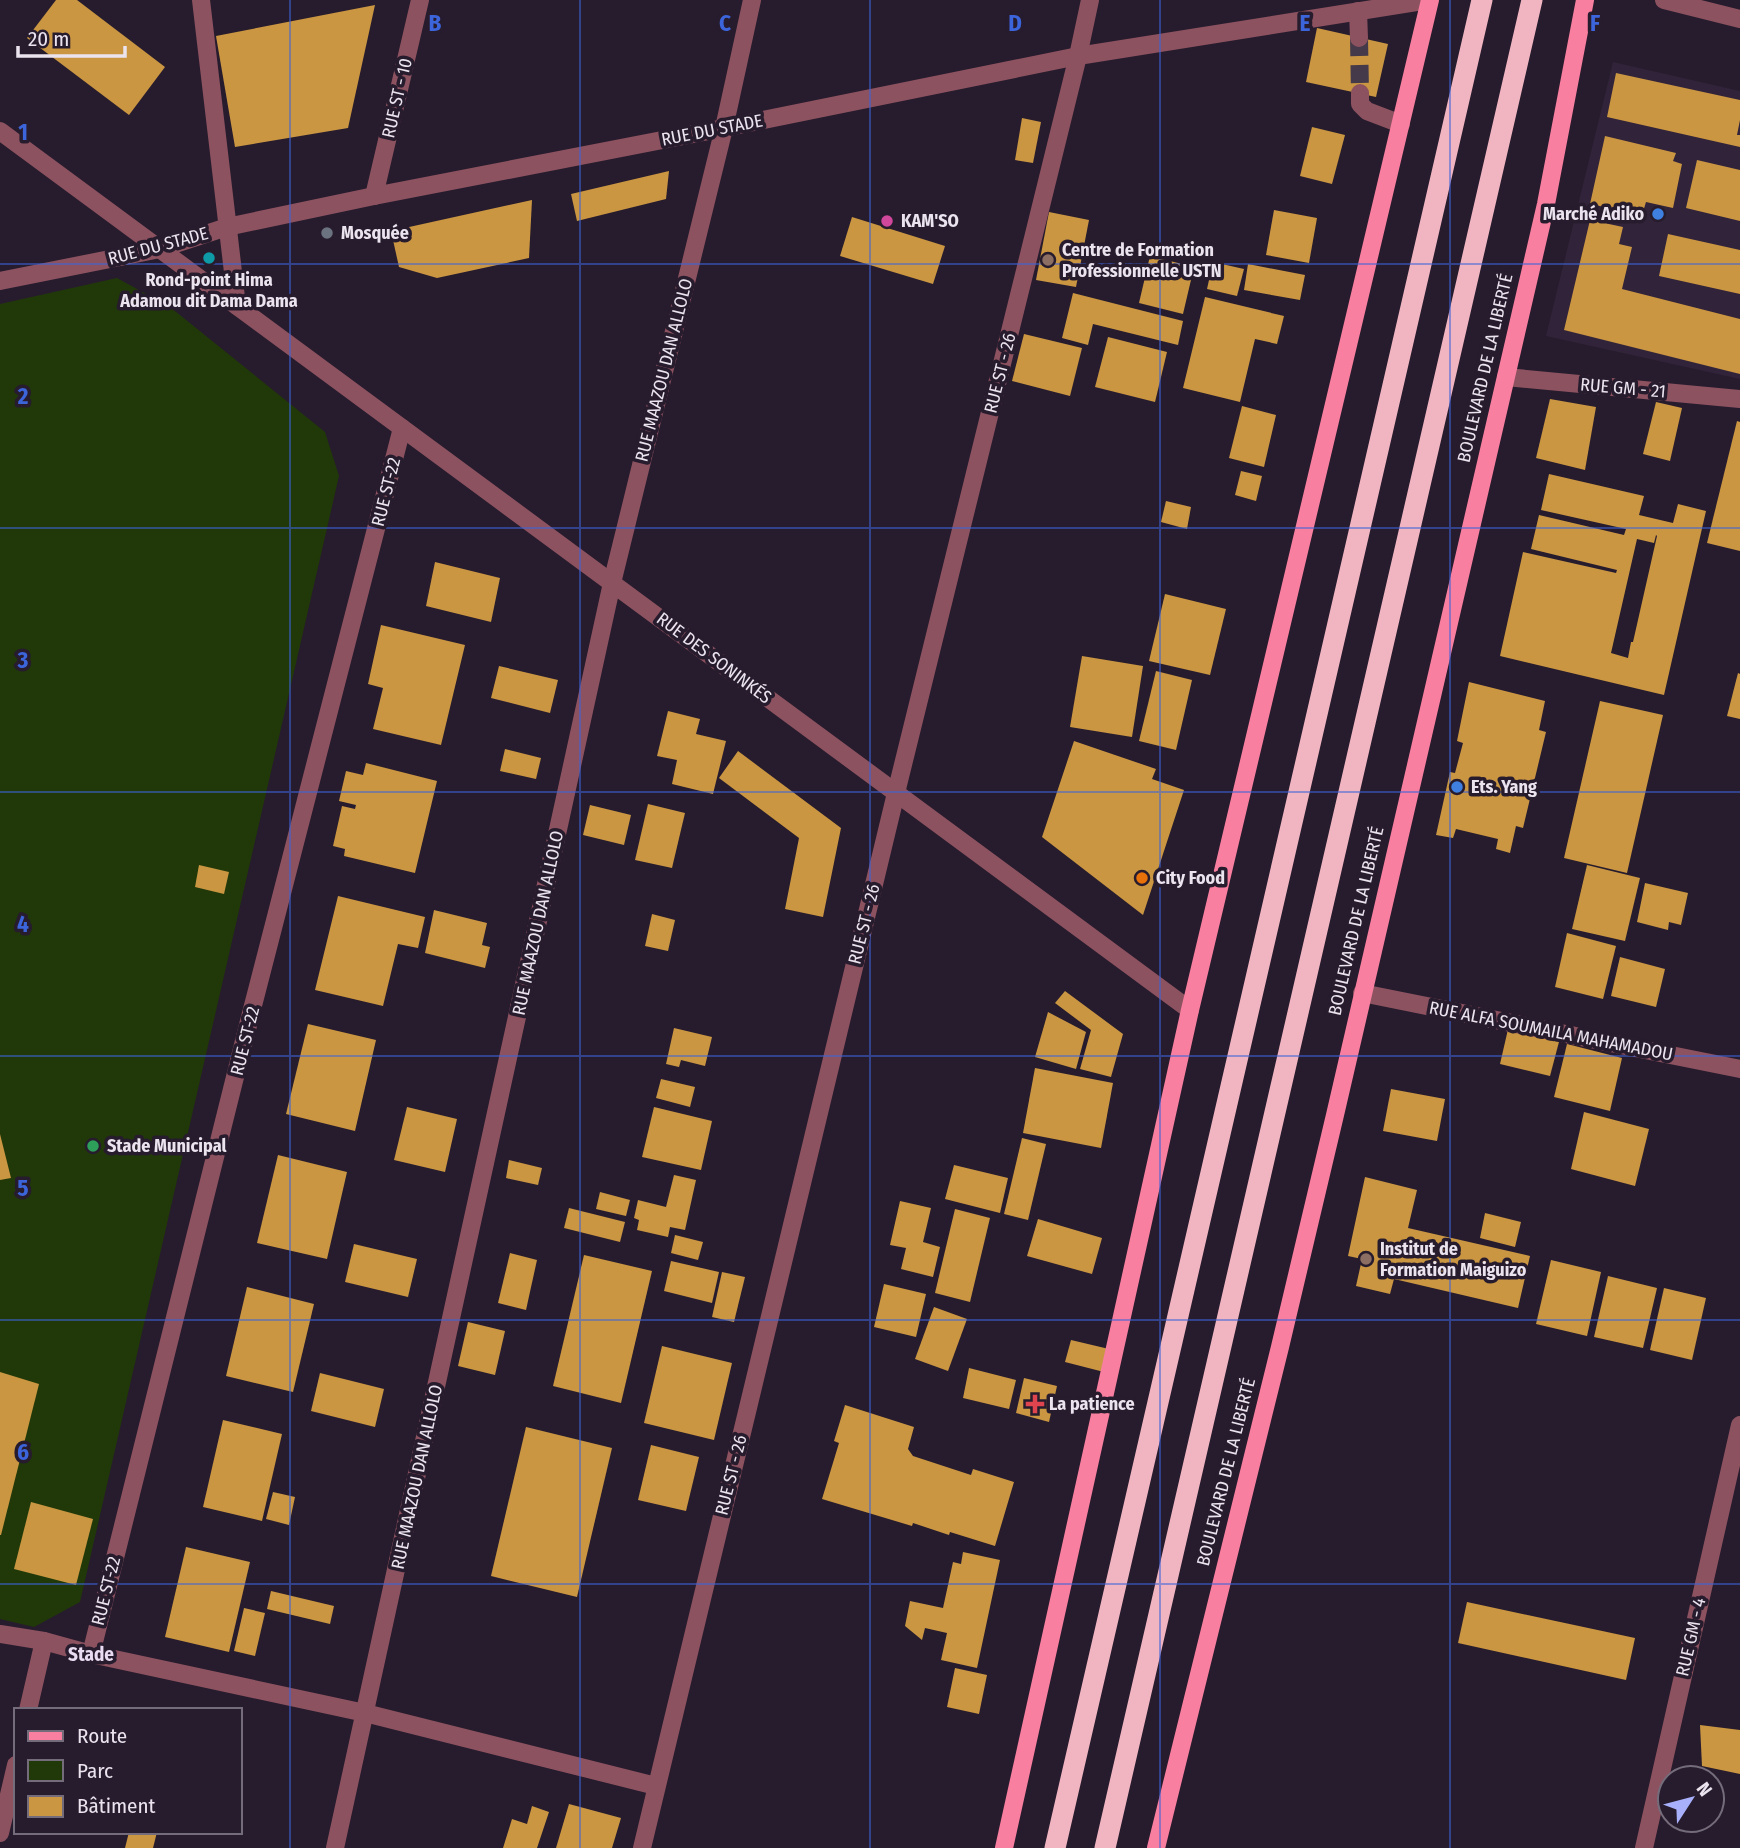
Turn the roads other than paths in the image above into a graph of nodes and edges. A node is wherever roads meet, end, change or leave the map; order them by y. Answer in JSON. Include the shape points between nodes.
{"nodes":[{"id":1,"x":201,"y":0,"type":"edge"},
{"id":2,"x":420,"y":0,"type":"edge"},
{"id":3,"x":752,"y":0,"type":"edge"},
{"id":4,"x":1090,"y":0,"type":"edge"},
{"id":5,"x":1430,"y":0,"type":"edge"},
{"id":6,"x":1482,"y":0,"type":"edge"},
{"id":7,"x":1532,"y":0,"type":"edge"},
{"id":8,"x":1585,"y":0,"type":"edge"},
{"id":9,"x":1664,"y":0,"type":"edge"},
{"id":10,"x":1358,"y":11,"type":"junction"},
{"id":11,"x":1740,"y":19,"type":"edge"},
{"id":12,"x":1359,"y":37,"type":"tunnel mouth"},
{"id":13,"x":1078,"y":57,"type":"junction"},
{"id":14,"x":1360,"y":93,"type":"tunnel mouth"},
{"id":15,"x":1401,"y":124,"type":"junction"},
{"id":16,"x":724,"y":128,"type":"junction"},
{"id":17,"x":0,"y":131,"type":"edge"},
{"id":18,"x":374,"y":196,"type":"junction"},
{"id":19,"x":227,"y":227,"type":"junction"},
{"id":20,"x":160,"y":249,"type":"junction"},
{"id":21,"x":0,"y":281,"type":"edge"},
{"id":22,"x":237,"y":306,"type":"junction"},
{"id":23,"x":1506,"y":377,"type":"junction"},
{"id":24,"x":1740,"y":399,"type":"edge"},
{"id":25,"x":402,"y":428,"type":"junction"},
{"id":26,"x":612,"y":583,"type":"junction"},
{"id":27,"x":896,"y":793,"type":"junction"},
{"id":28,"x":1362,"y":993,"type":"junction"},
{"id":29,"x":1190,"y":1010,"type":"junction"},
{"id":30,"x":1740,"y":1069,"type":"edge"},
{"id":31,"x":1740,"y":1425,"type":"edge"},
{"id":32,"x":0,"y":1634,"type":"edge"},
{"id":33,"x":44,"y":1641,"type":"junction"},
{"id":34,"x":90,"y":1654,"type":"junction"},
{"id":35,"x":28,"y":1708,"type":"edge"},
{"id":36,"x":365,"y":1713,"type":"junction"},
{"id":37,"x":14,"y":1774,"type":"edge"},
{"id":38,"x":656,"y":1786,"type":"junction"},
{"id":39,"x":0,"y":1833,"type":"edge"},
{"id":40,"x":335,"y":1848,"type":"edge"},
{"id":41,"x":642,"y":1848,"type":"edge"},
{"id":42,"x":1004,"y":1848,"type":"edge"},
{"id":43,"x":1055,"y":1848,"type":"edge"},
{"id":44,"x":1105,"y":1848,"type":"edge"},
{"id":45,"x":1156,"y":1848,"type":"edge"},
{"id":46,"x":1644,"y":1848,"type":"edge"}],
"edges":[{"from":1,"to":19,"type":"street"},
{"from":2,"to":18,"type":"street","name":"RUE ST - 10"},
{"from":3,"to":16,"type":"street","name":"RUE MAAZOU DAN ALLOLO"},
{"from":4,"to":13,"type":"street","name":"RUE ST - 26"},
{"from":5,"to":10,"type":"street","name":"RUE DU STADE"},
{"from":5,"to":15,"type":"main road"},
{"from":6,"to":43,"type":"highway"},
{"from":7,"to":44,"type":"highway","name":"BOULEVARD DE LA LIBERTÉ"},
{"from":8,"to":23,"type":"main road","name":"BOULEVARD DE LA LIBERTÉ","via":[[1546,204]]},
{"from":9,"to":11,"type":"street"},
{"from":10,"to":12,"type":"street"},
{"from":10,"to":13,"type":"street","name":"RUE DU STADE"},
{"from":13,"to":16,"type":"street","name":"RUE DU STADE"},
{"from":13,"to":27,"type":"street","name":"RUE ST - 26"},
{"from":14,"to":15,"type":"street","via":[[1360,104],[1367,111]]},
{"from":15,"to":29,"type":"main road"},
{"from":16,"to":18,"type":"street","name":"RUE DU STADE"},
{"from":16,"to":26,"type":"street","name":"RUE MAAZOU DAN ALLOLO"},
{"from":17,"to":20,"type":"street","name":"RUE DES SONINKÉS"},
{"from":18,"to":19,"type":"street","name":"RUE DU STADE"},
{"from":19,"to":20,"type":"street","name":"RUE DU STADE"},
{"from":19,"to":22,"type":"street"},
{"from":20,"to":21,"type":"street","name":"RUE DU STADE"},
{"from":20,"to":22,"type":"street","name":"RUE DES SONINKÉS"},
{"from":22,"to":25,"type":"street","name":"RUE DES SONINKÉS"},
{"from":23,"to":24,"type":"street","name":"RUE GM - 21"},
{"from":23,"to":28,"type":"main road","name":"BOULEVARD DE LA LIBERTÉ"},
{"from":25,"to":26,"type":"street","name":"RUE DES SONINKÉS"},
{"from":25,"to":34,"type":"street","name":"RUE ST-22"},
{"from":26,"to":27,"type":"street","name":"RUE DES SONINKÉS"},
{"from":26,"to":36,"type":"street","name":"RUE MAAZOU DAN ALLOLO"},
{"from":27,"to":29,"type":"street","name":"RUE DES SONINKÉS"},
{"from":27,"to":38,"type":"street","name":"RUE ST - 26"},
{"from":28,"to":30,"type":"street","name":"RUE ALFA SOUMAILA MAHAMADOU"},
{"from":28,"to":45,"type":"main road","name":"BOULEVARD DE LA LIBERTÉ","via":[[1284,1333]]},
{"from":29,"to":42,"type":"main road"},
{"from":31,"to":46,"type":"street","name":"RUE GM - 4"},
{"from":32,"to":33,"type":"street"},
{"from":33,"to":34,"type":"street"},
{"from":33,"to":35,"type":"street"},
{"from":34,"to":36,"type":"street"},
{"from":36,"to":38,"type":"street"},
{"from":36,"to":40,"type":"street","name":"RUE MAAZOU DAN ALLOLO"},
{"from":37,"to":39,"type":"street"},
{"from":38,"to":41,"type":"street","name":"RUE ST - 26"}]}
